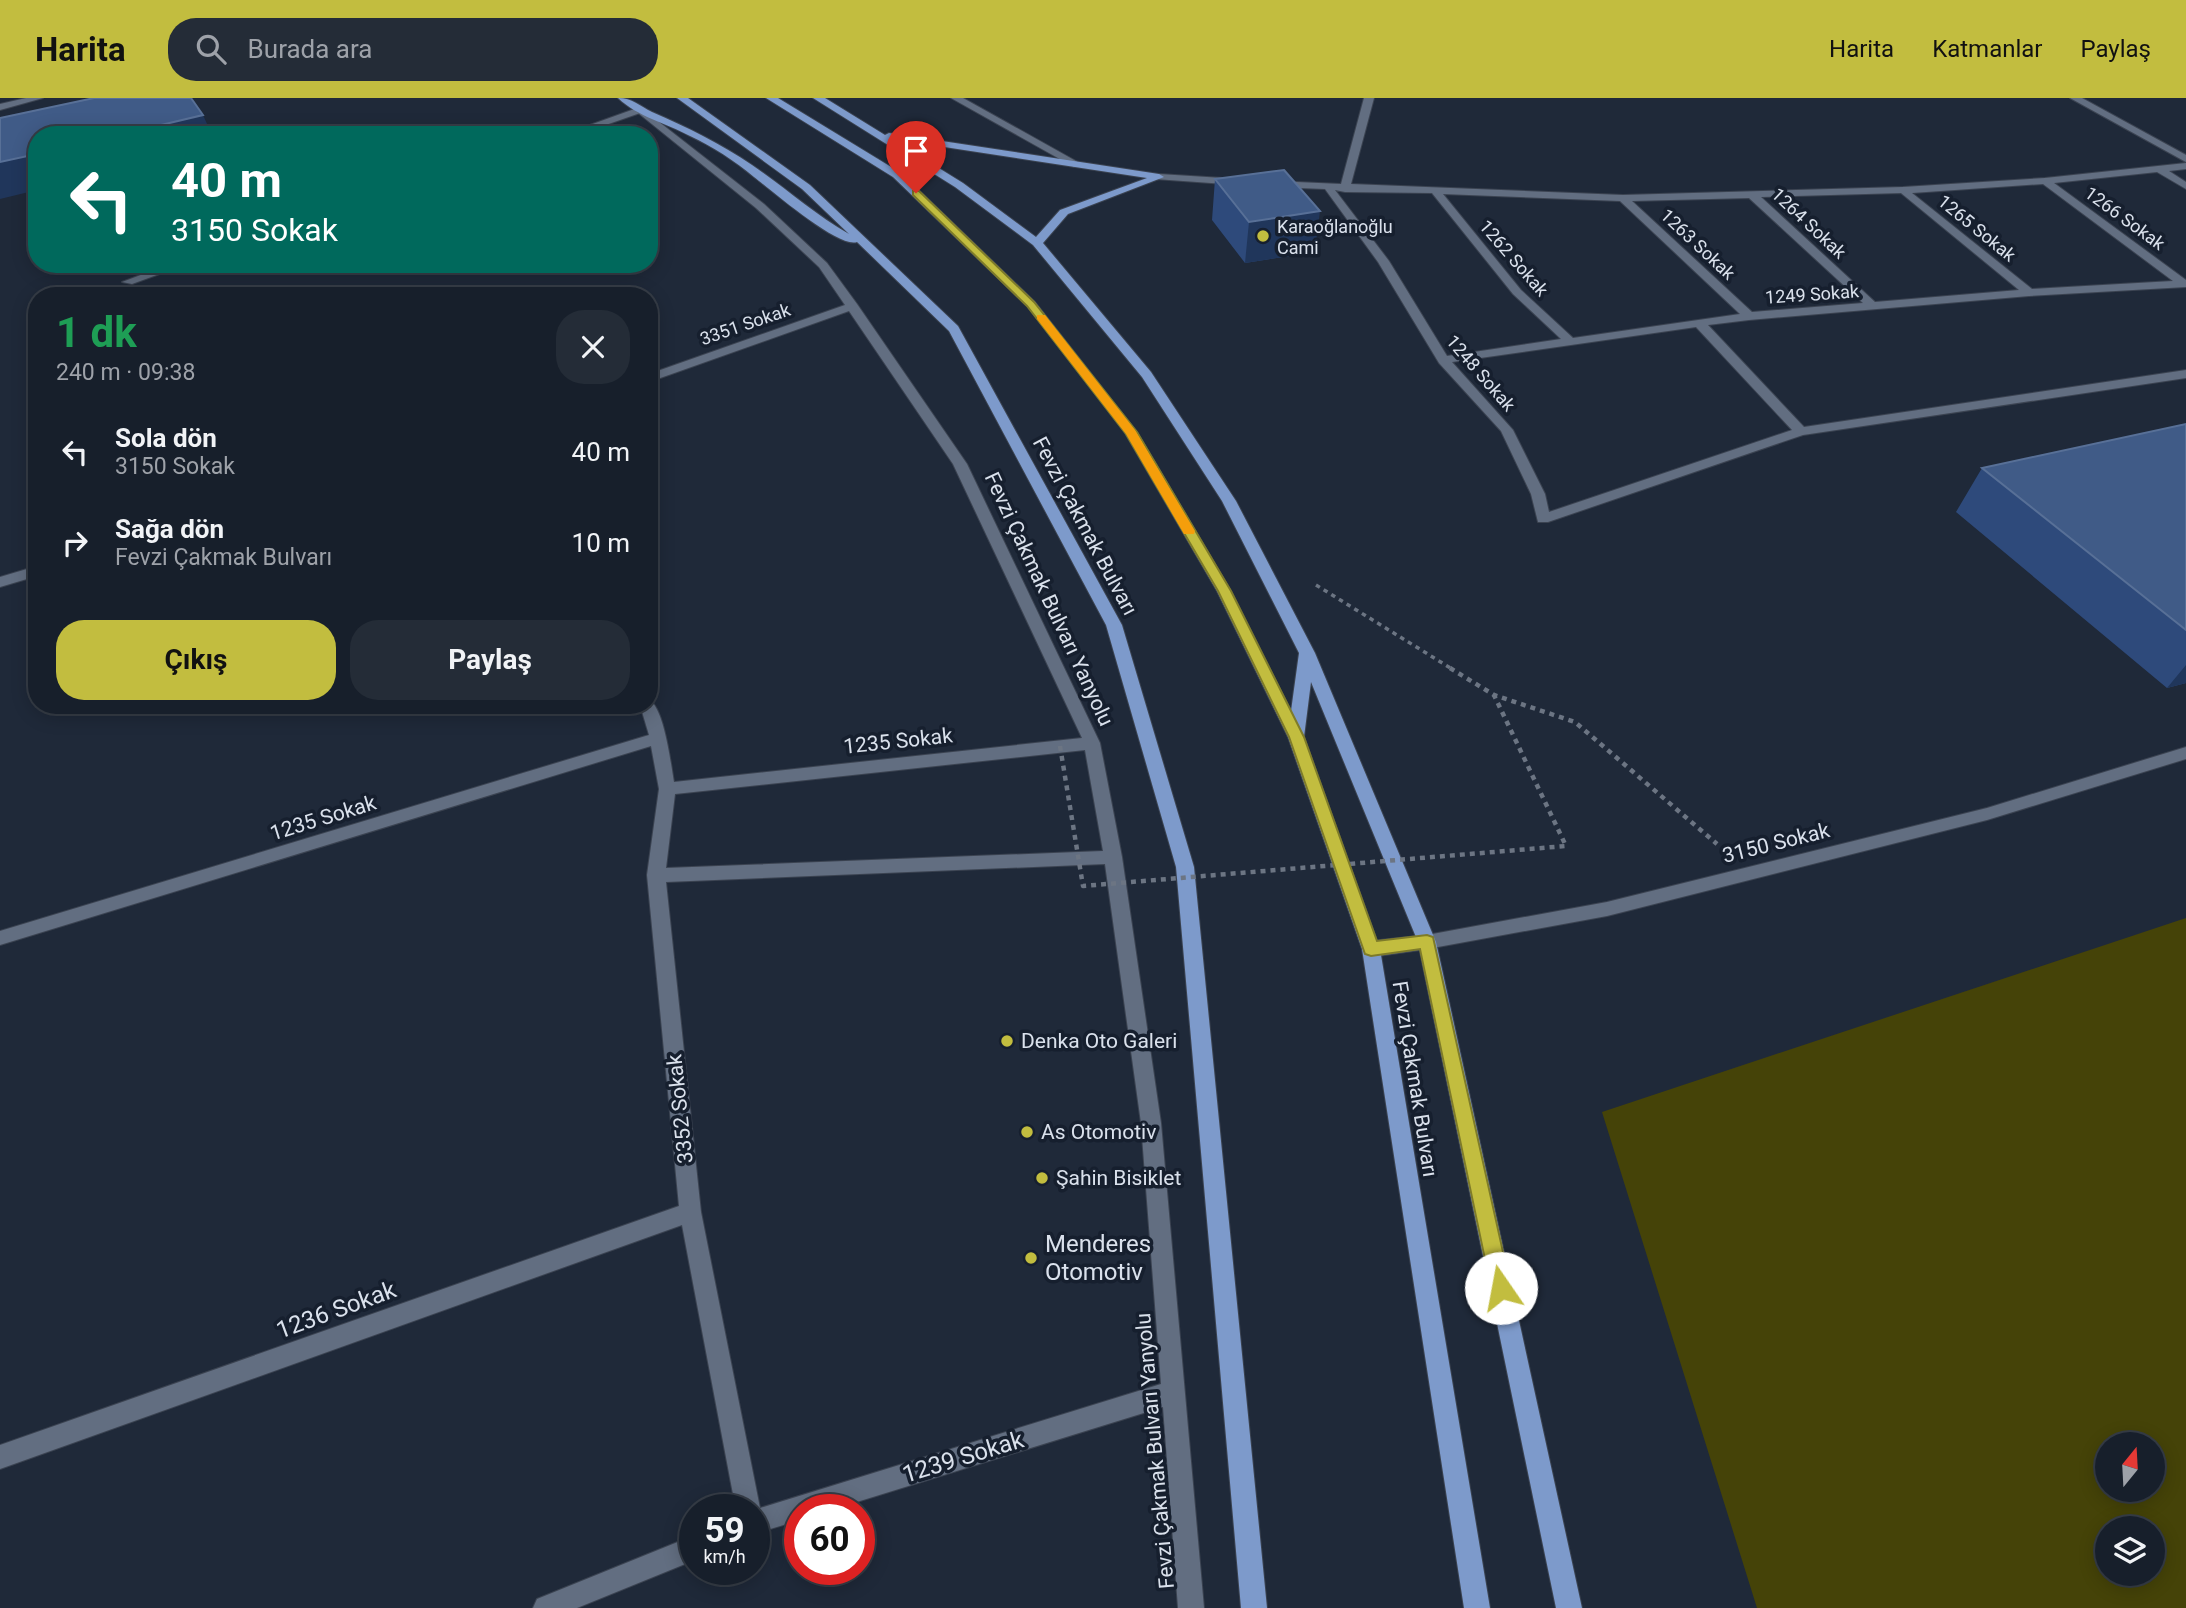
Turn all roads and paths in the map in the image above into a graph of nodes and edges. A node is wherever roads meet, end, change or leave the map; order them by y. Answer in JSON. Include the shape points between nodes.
{"nodes":[{"id":1,"x":38,"y":98,"type":"edge"},
{"id":2,"x":623,"y":98,"type":"edge"},
{"id":3,"x":682,"y":98,"type":"edge"},
{"id":4,"x":771,"y":98,"type":"edge"},
{"id":5,"x":818,"y":98,"type":"edge"},
{"id":6,"x":956,"y":98,"type":"edge"},
{"id":7,"x":1369,"y":98,"type":"edge"},
{"id":8,"x":2075,"y":98,"type":"edge"},
{"id":9,"x":0,"y":107,"type":"edge"},
{"id":10,"x":640,"y":110,"type":"junction"},
{"id":11,"x":593,"y":126,"type":"edge"},
{"id":12,"x":878,"y":134,"type":"junction"},
{"id":13,"x":2186,"y":159,"type":"edge"},
{"id":14,"x":1078,"y":164,"type":"junction"},
{"id":15,"x":2186,"y":166,"type":"edge"},
{"id":16,"x":2159,"y":169,"type":"junction"},
{"id":17,"x":1159,"y":177,"type":"junction"},
{"id":18,"x":2045,"y":181,"type":"junction"},
{"id":19,"x":1247,"y":183,"type":"edge"},
{"id":20,"x":1261,"y":183,"type":"edge"},
{"id":21,"x":2186,"y":186,"type":"edge"},
{"id":22,"x":1329,"y":188,"type":"junction"},
{"id":23,"x":1345,"y":189,"type":"junction"},
{"id":24,"x":1903,"y":190,"type":"junction"},
{"id":25,"x":1436,"y":192,"type":"junction"},
{"id":26,"x":1751,"y":194,"type":"junction"},
{"id":27,"x":1623,"y":198,"type":"junction"},
{"id":28,"x":1037,"y":243,"type":"junction"},
{"id":29,"x":874,"y":253,"type":"junction"},
{"id":30,"x":155,"y":273,"type":"edge"},
{"id":31,"x":128,"y":282,"type":"dead end"},
{"id":32,"x":2185,"y":284,"type":"edge"},
{"id":33,"x":2029,"y":293,"type":"junction"},
{"id":34,"x":853,"y":306,"type":"junction"},
{"id":35,"x":1874,"y":307,"type":"junction"},
{"id":36,"x":1749,"y":316,"type":"junction"},
{"id":37,"x":1699,"y":323,"type":"junction"},
{"id":38,"x":1571,"y":342,"type":"junction"},
{"id":39,"x":1443,"y":360,"type":"junction"},
{"id":40,"x":2186,"y":374,"type":"edge"},
{"id":41,"x":658,"y":375,"type":"edge"},
{"id":42,"x":1801,"y":431,"type":"junction"},
{"id":43,"x":1253,"y":546,"type":"junction"},
{"id":44,"x":28,"y":574,"type":"edge"},
{"id":45,"x":0,"y":582,"type":"edge"},
{"id":46,"x":1307,"y":653,"type":"junction"},
{"id":47,"x":1494,"y":695,"type":"junction"},
{"id":48,"x":651,"y":714,"type":"edge"},
{"id":49,"x":1296,"y":737,"type":"junction"},
{"id":50,"x":658,"y":738,"type":"junction"},
{"id":51,"x":1092,"y":743,"type":"junction"},
{"id":52,"x":1060,"y":747,"type":"junction"},
{"id":53,"x":2186,"y":753,"type":"edge"},
{"id":54,"x":667,"y":789,"type":"junction"},
{"id":55,"x":1113,"y":857,"type":"junction"},
{"id":56,"x":1751,"y":873,"type":"junction"},
{"id":57,"x":656,"y":875,"type":"junction"},
{"id":58,"x":0,"y":938,"type":"edge"},
{"id":59,"x":1427,"y":942,"type":"junction"},
{"id":60,"x":1371,"y":949,"type":"junction"},
{"id":61,"x":690,"y":1212,"type":"junction"},
{"id":62,"x":1173,"y":1392,"type":"junction"},
{"id":63,"x":0,"y":1457,"type":"edge"},
{"id":64,"x":745,"y":1494,"type":"edge"},
{"id":65,"x":770,"y":1517,"type":"edge"},
{"id":66,"x":679,"y":1554,"type":"edge"},
{"id":67,"x":547,"y":1608,"type":"edge"},
{"id":68,"x":1191,"y":1608,"type":"edge"},
{"id":69,"x":1254,"y":1608,"type":"edge"},
{"id":70,"x":1478,"y":1608,"type":"edge"},
{"id":71,"x":1569,"y":1608,"type":"edge"}],
"edges":[{"from":1,"to":9,"type":"street"},
{"from":2,"to":10,"type":"main road"},
{"from":3,"to":29,"type":"main road","name":"Fevzi Çakmak Bulvarı","via":[[806,187]]},
{"from":4,"to":49,"type":"main road","name":"Fevzi Çakmak Bulvarı","via":[[897,175],[1031,304],[1131,432],[1224,591]]},
{"from":5,"to":12,"type":"main road"},
{"from":6,"to":14,"type":"street"},
{"from":7,"to":23,"type":"street"},
{"from":8,"to":13,"type":"street"},
{"from":10,"to":11,"type":"street"},
{"from":10,"to":29,"type":"main road","via":[[706,141],[750,168],[814,219]]},
{"from":10,"to":34,"type":"street","name":"Fevzi Çakmak Bulvarı Yanyolu","via":[[760,206],[823,265]]},
{"from":12,"to":14,"type":"main road"},
{"from":12,"to":28,"type":"main road","via":[[959,185]]},
{"from":14,"to":17,"type":"main road"},
{"from":15,"to":16,"type":"street"},
{"from":16,"to":18,"type":"street"},
{"from":16,"to":21,"type":"street"},
{"from":17,"to":19,"type":"street"},
{"from":17,"to":28,"type":"main road","via":[[1064,212]]},
{"from":18,"to":24,"type":"street"},
{"from":18,"to":32,"type":"street","name":"1266 Sokak"},
{"from":20,"to":22,"type":"street"},
{"from":22,"to":23,"type":"street"},
{"from":22,"to":39,"type":"street","name":"1248 Sokak","via":[[1383,261]]},
{"from":23,"to":25,"type":"street"},
{"from":24,"to":26,"type":"street"},
{"from":24,"to":33,"type":"street","name":"1265 Sokak"},
{"from":25,"to":27,"type":"street"},
{"from":25,"to":38,"type":"street","name":"1262 Sokak","via":[[1517,292]]},
{"from":26,"to":27,"type":"street"},
{"from":26,"to":35,"type":"street","name":"1264 Sokak"},
{"from":27,"to":36,"type":"street","name":"1263 Sokak"},
{"from":28,"to":43,"type":"main road","via":[[1147,375]]},
{"from":29,"to":69,"type":"main road","name":"Fevzi Çakmak Bulvarı","via":[[954,329],[1114,625],[1185,867]]},
{"from":30,"to":31,"type":"street"},
{"from":32,"to":33,"type":"street","name":"1249 Sokak"},
{"from":33,"to":35,"type":"street","name":"1249 Sokak"},
{"from":34,"to":41,"type":"street","name":"3351 Sokak"},
{"from":34,"to":51,"type":"street","name":"Fevzi Çakmak Bulvarı Yanyolu","via":[[960,464]]},
{"from":35,"to":36,"type":"street","name":"1249 Sokak"},
{"from":36,"to":37,"type":"street","name":"1249 Sokak"},
{"from":37,"to":38,"type":"street","name":"1249 Sokak"},
{"from":37,"to":42,"type":"street"},
{"from":38,"to":39,"type":"street","name":"1249 Sokak"},
{"from":39,"to":42,"type":"street","name":"1248 Sokak","via":[[1507,430],[1538,494],[1543,519]]},
{"from":40,"to":42,"type":"street"},
{"from":43,"to":46,"type":"main road"},
{"from":43,"to":47,"type":"path"},
{"from":44,"to":45,"type":"street"},
{"from":46,"to":49,"type":"main road"},
{"from":46,"to":59,"type":"main road"},
{"from":47,"to":52,"type":"path","bridge":true,"via":[[1566,846],[1083,886]]},
{"from":47,"to":56,"type":"path","via":[[1574,722]]},
{"from":48,"to":50,"type":"street","name":"3352 Sokak"},
{"from":49,"to":60,"type":"main road","name":"Fevzi Çakmak Bulvarı"},
{"from":50,"to":54,"type":"street","name":"3352 Sokak"},
{"from":50,"to":58,"type":"street","name":"1235 Sokak"},
{"from":51,"to":52,"type":"street","name":"1235 Sokak"},
{"from":51,"to":55,"type":"street","name":"Fevzi Çakmak Bulvarı Yanyolu"},
{"from":52,"to":54,"type":"street","name":"1235 Sokak"},
{"from":53,"to":56,"type":"street","name":"3150 Sokak","via":[[1987,814]]},
{"from":54,"to":57,"type":"street","name":"3352 Sokak"},
{"from":55,"to":57,"type":"street"},
{"from":55,"to":62,"type":"street","name":"Fevzi Çakmak Bulvarı Yanyolu","via":[[1151,1124]]},
{"from":56,"to":59,"type":"street","name":"3150 Sokak","via":[[1607,909]]},
{"from":57,"to":61,"type":"street","name":"3352 Sokak"},
{"from":59,"to":60,"type":"street","name":"3150 Sokak"},
{"from":59,"to":71,"type":"main road"},
{"from":60,"to":70,"type":"main road","name":"Fevzi Çakmak Bulvarı"},
{"from":61,"to":63,"type":"street","name":"1236 Sokak"},
{"from":61,"to":64,"type":"street","name":"3352 Sokak"},
{"from":62,"to":65,"type":"street","name":"1239 Sokak"},
{"from":62,"to":68,"type":"street","name":"Fevzi Çakmak Bulvarı Yanyolu"},
{"from":66,"to":67,"type":"street"}]}
